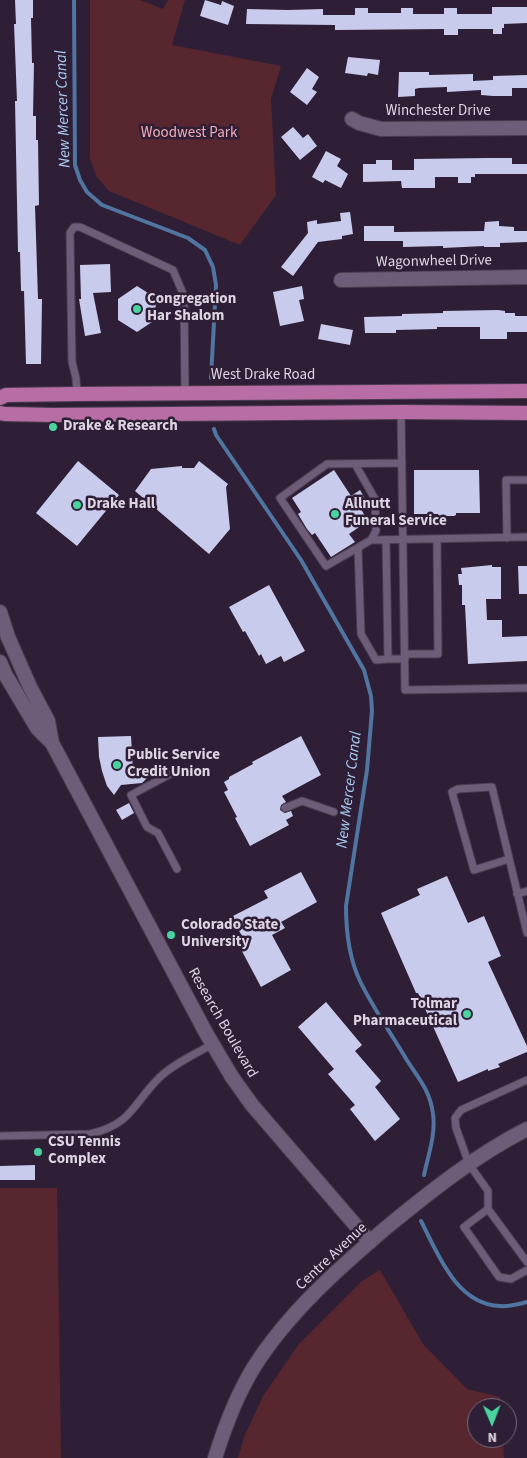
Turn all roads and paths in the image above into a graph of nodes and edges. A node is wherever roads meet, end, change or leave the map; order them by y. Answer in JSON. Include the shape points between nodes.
{"nodes":[{"id":1,"x":352,"y":119,"type":"dead end"},
{"id":2,"x":527,"y":128,"type":"edge"},
{"id":3,"x":527,"y":278,"type":"edge"},
{"id":4,"x":341,"y":280,"type":"dead end"},
{"id":5,"x":527,"y":391,"type":"edge"},
{"id":6,"x":185,"y":393,"type":"junction"},
{"id":7,"x":77,"y":394,"type":"junction"},
{"id":8,"x":0,"y":398,"type":"edge"},
{"id":9,"x":402,"y":412,"type":"junction"},
{"id":10,"x":0,"y":413,"type":"edge"},
{"id":11,"x":527,"y":413,"type":"edge"},
{"id":12,"x":147,"y":414,"type":"junction"},
{"id":13,"x":402,"y":463,"type":"junction"},
{"id":14,"x":355,"y":464,"type":"junction"},
{"id":15,"x":527,"y":480,"type":"edge"},
{"id":16,"x":507,"y":538,"type":"junction"},
{"id":17,"x":527,"y":538,"type":"edge"},
{"id":18,"x":403,"y":539,"type":"junction"},
{"id":19,"x":438,"y":539,"type":"junction"},
{"id":20,"x":371,"y":540,"type":"junction"},
{"id":21,"x":386,"y":540,"type":"junction"},
{"id":22,"x":358,"y":548,"type":"junction"},
{"id":23,"x":0,"y":612,"type":"edge"},
{"id":24,"x":405,"y":656,"type":"junction"},
{"id":25,"x":388,"y":659,"type":"junction"},
{"id":26,"x":0,"y":662,"type":"edge"},
{"id":27,"x":527,"y":688,"type":"edge"},
{"id":28,"x":52,"y":743,"type":"junction"},
{"id":29,"x":176,"y":771,"type":"dead end"},
{"id":30,"x":285,"y":808,"type":"dead end"},
{"id":31,"x":334,"y":812,"type":"dead end"},
{"id":32,"x":509,"y":860,"type":"junction"},
{"id":33,"x":177,"y":869,"type":"dead end"},
{"id":34,"x":527,"y":891,"type":"edge"},
{"id":35,"x":517,"y":894,"type":"junction"},
{"id":36,"x":527,"y":933,"type":"edge"},
{"id":37,"x":213,"y":1044,"type":"junction"},
{"id":38,"x":527,"y":1080,"type":"edge"},
{"id":39,"x":527,"y":1129,"type":"edge"},
{"id":40,"x":0,"y":1136,"type":"edge"},
{"id":41,"x":469,"y":1164,"type":"junction"},
{"id":42,"x":488,"y":1209,"type":"junction"},
{"id":43,"x":370,"y":1242,"type":"junction"},
{"id":44,"x":527,"y":1262,"type":"edge"},
{"id":45,"x":527,"y":1270,"type":"edge"},
{"id":46,"x":215,"y":1458,"type":"edge"}],
"edges":[{"from":1,"to":2,"type":"street","name":"Winchester Drive","via":[[381,129]]},
{"from":3,"to":4,"type":"street","name":"Wagonwheel Drive"},
{"from":5,"to":6,"type":"main road","name":"West Drake Road"},
{"from":6,"to":7,"type":"main road","name":"West Drake Road"},
{"from":6,"to":7,"type":"lane","via":[[184,296],[173,270],[74,227],[70,233],[72,362]]},
{"from":6,"to":12,"type":"main road","via":[[182,402],[176,406]]},
{"from":7,"to":8,"type":"main road","name":"West Drake Road","via":[[6,395]]},
{"from":9,"to":11,"type":"main road"},
{"from":9,"to":12,"type":"main road"},
{"from":9,"to":13,"type":"lane"},
{"from":10,"to":12,"type":"main road"},
{"from":13,"to":14,"type":"lane"},
{"from":13,"to":18,"type":"lane"},
{"from":14,"to":20,"type":"lane","via":[[375,498],[376,531]]},
{"from":14,"to":22,"type":"lane","via":[[327,464],[280,498],[326,566]]},
{"from":15,"to":16,"type":"lane","via":[[506,480]]},
{"from":16,"to":17,"type":"lane"},
{"from":16,"to":19,"type":"lane"},
{"from":18,"to":19,"type":"lane"},
{"from":18,"to":21,"type":"lane"},
{"from":18,"to":24,"type":"lane"},
{"from":19,"to":24,"type":"lane","via":[[438,654]]},
{"from":20,"to":21,"type":"lane"},
{"from":20,"to":22,"type":"lane"},
{"from":21,"to":25,"type":"lane"},
{"from":22,"to":25,"type":"lane","via":[[361,634],[376,660]]},
{"from":23,"to":28,"type":"street","name":"Research Boulevard","via":[[30,687],[48,721]]},
{"from":24,"to":25,"type":"lane"},
{"from":24,"to":27,"type":"lane","via":[[405,690]]},
{"from":26,"to":28,"type":"street","name":"Research Boulevard","via":[[37,728]]},
{"from":28,"to":37,"type":"street","name":"Research Boulevard"},
{"from":29,"to":33,"type":"lane","via":[[131,795],[147,827],[158,833]]},
{"from":30,"to":31,"type":"lane","via":[[302,801]]},
{"from":32,"to":32,"type":"lane","via":[[492,787],[452,792],[474,870]]},
{"from":32,"to":35,"type":"lane"},
{"from":34,"to":35,"type":"lane"},
{"from":35,"to":36,"type":"lane"},
{"from":37,"to":40,"type":"lane","via":[[170,1068],[129,1115],[104,1131]]},
{"from":37,"to":43,"type":"street","name":"Research Boulevard","via":[[252,1105]]},
{"from":38,"to":41,"type":"lane","via":[[457,1113],[456,1128]]},
{"from":39,"to":41,"type":"street","name":"Centre Avenue"},
{"from":41,"to":42,"type":"lane","via":[[488,1190]]},
{"from":41,"to":43,"type":"street","name":"Centre Avenue"},
{"from":42,"to":44,"type":"lane"},
{"from":42,"to":45,"type":"lane","via":[[464,1227],[498,1277],[511,1278]]},
{"from":43,"to":46,"type":"street","name":"Centre Avenue","via":[[314,1294],[272,1342],[230,1414]]}]}
